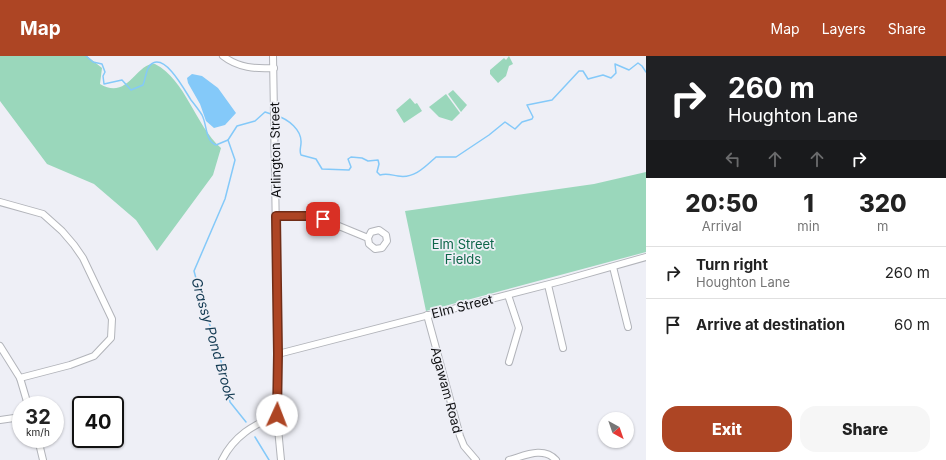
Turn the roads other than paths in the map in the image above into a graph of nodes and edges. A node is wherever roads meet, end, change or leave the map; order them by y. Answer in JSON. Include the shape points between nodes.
{"nodes":[{"id":1,"x":223,"y":56,"type":"edge"},
{"id":2,"x":273,"y":56,"type":"edge"},
{"id":3,"x":274,"y":68,"type":"junction"},
{"id":4,"x":0,"y":202,"type":"edge"},
{"id":5,"x":276,"y":216,"type":"junction"},
{"id":6,"x":368,"y":238,"type":"dead end"},
{"id":7,"x":646,"y":257,"type":"edge"},
{"id":8,"x":613,"y":267,"type":"junction"},
{"id":9,"x":548,"y":285,"type":"junction"},
{"id":10,"x":508,"y":295,"type":"junction"},
{"id":11,"x":427,"y":316,"type":"junction"},
{"id":12,"x":628,"y":327,"type":"dead end"},
{"id":13,"x":0,"y":346,"type":"edge"},
{"id":14,"x":563,"y":348,"type":"dead end"},
{"id":15,"x":278,"y":354,"type":"junction"},
{"id":16,"x":509,"y":362,"type":"dead end"},
{"id":17,"x":20,"y":378,"type":"junction"},
{"id":18,"x":25,"y":396,"type":"edge"},
{"id":19,"x":277,"y":415,"type":"junction"},
{"id":20,"x":12,"y":418,"type":"edge"},
{"id":21,"x":0,"y":420,"type":"edge"},
{"id":22,"x":40,"y":448,"type":"edge"},
{"id":23,"x":43,"y":460,"type":"edge"},
{"id":24,"x":222,"y":460,"type":"edge"},
{"id":25,"x":281,"y":460,"type":"edge"},
{"id":26,"x":476,"y":460,"type":"edge"},
{"id":27,"x":509,"y":460,"type":"edge"},
{"id":28,"x":556,"y":460,"type":"edge"}],
"edges":[{"from":1,"to":3,"type":"street","via":[[240,65]]},
{"from":2,"to":3,"type":"street","name":"Arlington Street"},
{"from":3,"to":5,"type":"street","name":"Arlington Street"},
{"from":4,"to":17,"type":"street","via":[[43,214],[62,231],[83,258],[112,319],[111,338],[94,356]]},
{"from":5,"to":6,"type":"street","via":[[318,217]]},
{"from":5,"to":15,"type":"street","name":"Arlington Street"},
{"from":7,"to":8,"type":"street","name":"Elm Street"},
{"from":8,"to":9,"type":"street","name":"Elm Street"},
{"from":8,"to":12,"type":"street"},
{"from":9,"to":10,"type":"street","name":"Elm Street"},
{"from":9,"to":14,"type":"street"},
{"from":10,"to":11,"type":"street","name":"Elm Street"},
{"from":10,"to":16,"type":"street","via":[[519,328]]},
{"from":11,"to":15,"type":"street","name":"Elm Street"},
{"from":11,"to":26,"type":"street","name":"Agawam Road","via":[[460,436],[464,446]]},
{"from":13,"to":17,"type":"street"},
{"from":15,"to":19,"type":"street","name":"Arlington Street"},
{"from":17,"to":18,"type":"street"},
{"from":19,"to":24,"type":"street","via":[[255,425],[236,438]]},
{"from":19,"to":25,"type":"street","name":"Arlington Street"},
{"from":20,"to":21,"type":"street"},
{"from":22,"to":23,"type":"street"},
{"from":27,"to":28,"type":"street","via":[[536,452],[547,454]]}]}
